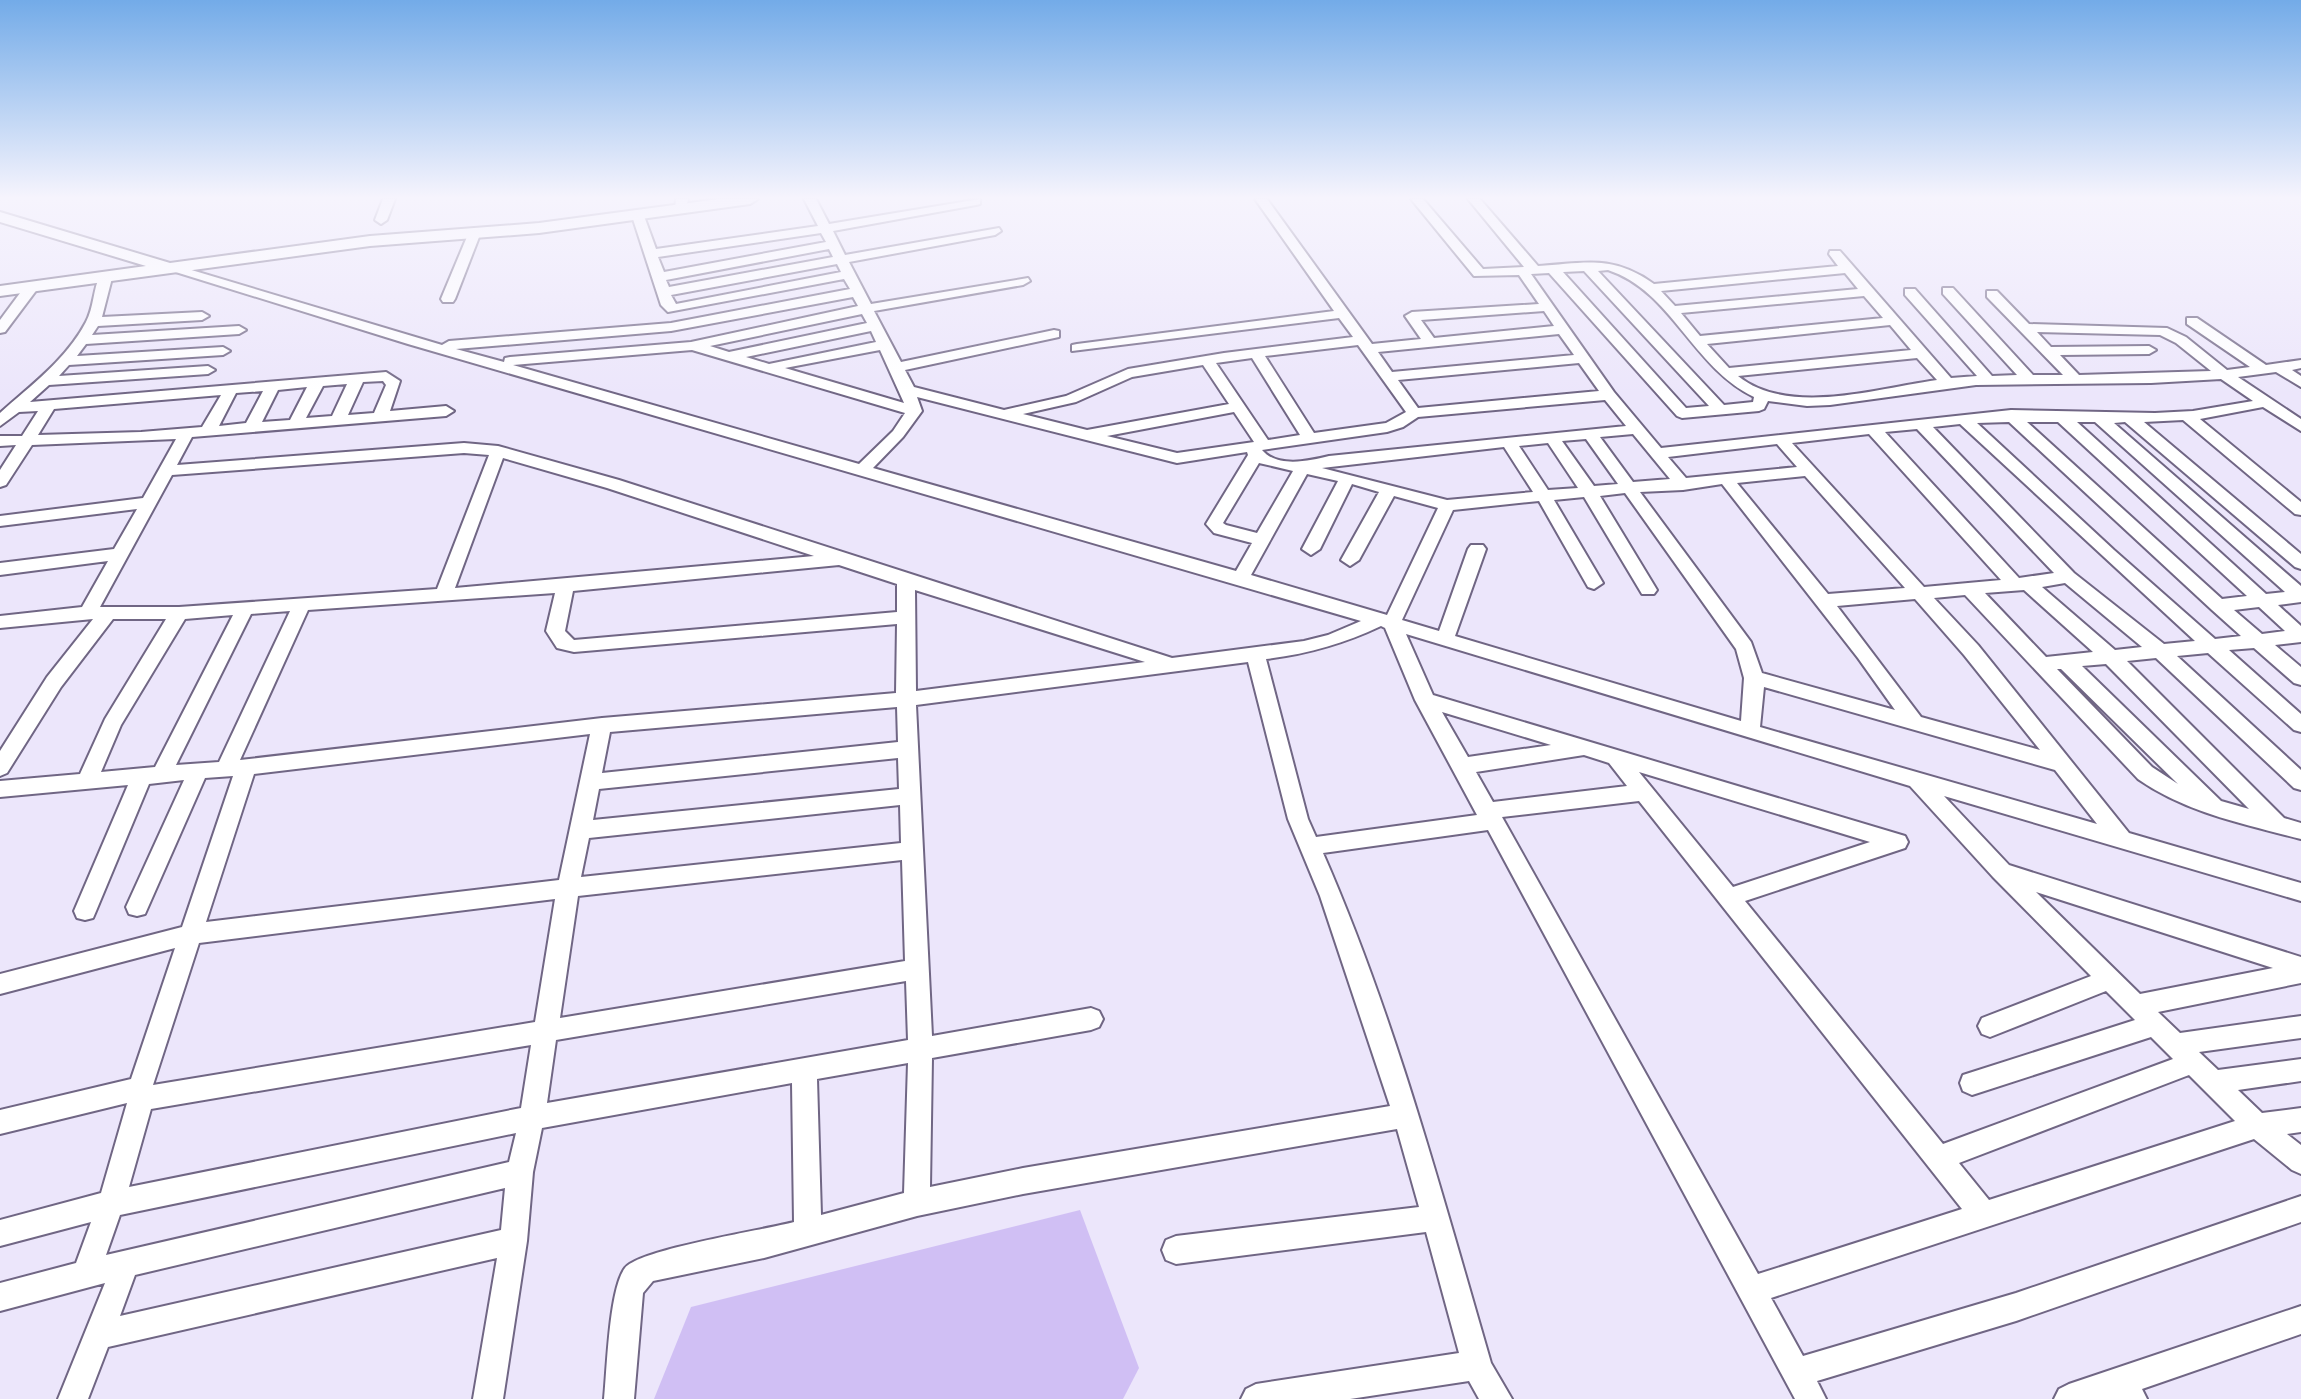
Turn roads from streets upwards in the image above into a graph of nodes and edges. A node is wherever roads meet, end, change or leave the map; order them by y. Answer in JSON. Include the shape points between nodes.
{"nodes":[{"id":1,"x":157,"y":264,"type":"edge"},
{"id":2,"x":206,"y":264,"type":"edge"},
{"id":3,"x":462,"y":264,"type":"edge"},
{"id":4,"x":655,"y":264,"type":"edge"},
{"id":5,"x":722,"y":264,"type":"edge"},
{"id":6,"x":818,"y":264,"type":"edge"},
{"id":7,"x":844,"y":264,"type":"edge"},
{"id":8,"x":1307,"y":264,"type":"edge"},
{"id":9,"x":1472,"y":264,"type":"edge"},
{"id":10,"x":1524,"y":264,"type":"edge"},
{"id":11,"x":1844,"y":264,"type":"edge"},
{"id":12,"x":1587,"y":267,"type":"junction"},
{"id":13,"x":1552,"y":268,"type":"junction"},
{"id":14,"x":173,"y":269,"type":"junction"},
{"id":15,"x":1848,"y":269,"type":"junction"},
{"id":16,"x":1528,"y":270,"type":"junction"},
{"id":17,"x":849,"y":274,"type":"junction"},
{"id":18,"x":659,"y":276,"type":"junction"},
{"id":19,"x":105,"y":278,"type":"junction"},
{"id":20,"x":1023,"y":281,"type":"dead end"},
{"id":21,"x":31,"y":288,"type":"junction"},
{"id":22,"x":1649,"y":289,"type":"junction"},
{"id":23,"x":0,"y":291,"type":"edge"},
{"id":24,"x":1948,"y":291,"type":"dead end"},
{"id":25,"x":664,"y":292,"type":"junction"},
{"id":26,"x":857,"y":292,"type":"junction"},
{"id":27,"x":1867,"y":292,"type":"junction"},
{"id":28,"x":1910,"y":292,"type":"dead end"},
{"id":29,"x":1992,"y":294,"type":"dead end"},
{"id":30,"x":448,"y":299,"type":"dead end"},
{"id":31,"x":1548,"y":307,"type":"junction"},
{"id":32,"x":864,"y":309,"type":"junction"},
{"id":33,"x":1671,"y":310,"type":"junction"},
{"id":34,"x":1342,"y":314,"type":"junction"},
{"id":35,"x":202,"y":316,"type":"dead end"},
{"id":36,"x":1893,"y":321,"type":"junction"},
{"id":37,"x":2192,"y":321,"type":"dead end"},
{"id":38,"x":93,"y":322,"type":"junction"},
{"id":39,"x":873,"y":326,"type":"junction"},
{"id":40,"x":2025,"y":328,"type":"junction"},
{"id":41,"x":0,"y":329,"type":"edge"},
{"id":42,"x":1564,"y":329,"type":"junction"},
{"id":43,"x":1054,"y":334,"type":"dead end"},
{"id":44,"x":82,"y":340,"type":"junction"},
{"id":45,"x":1697,"y":341,"type":"junction"},
{"id":46,"x":1430,"y":342,"type":"junction"},
{"id":47,"x":883,"y":345,"type":"junction"},
{"id":48,"x":1365,"y":345,"type":"junction"},
{"id":49,"x":433,"y":346,"type":"junction"},
{"id":50,"x":691,"y":346,"type":"junction"},
{"id":51,"x":1077,"y":348,"type":"dead end"},
{"id":52,"x":223,"y":351,"type":"junction"},
{"id":53,"x":2047,"y":351,"type":"junction"},
{"id":54,"x":2149,"y":351,"type":"dead end"},
{"id":55,"x":1256,"y":353,"type":"junction"},
{"id":56,"x":1921,"y":353,"type":"junction"},
{"id":57,"x":730,"y":356,"type":"junction"},
{"id":58,"x":1585,"y":358,"type":"junction"},
{"id":59,"x":1207,"y":360,"type":"junction"},
{"id":60,"x":64,"y":361,"type":"junction"},
{"id":61,"x":494,"y":362,"type":"junction"},
{"id":62,"x":2301,"y":364,"type":"edge"},
{"id":63,"x":770,"y":367,"type":"junction"},
{"id":64,"x":895,"y":368,"type":"junction"},
{"id":65,"x":2270,"y":368,"type":"junction"},
{"id":66,"x":208,"y":370,"type":"junction"},
{"id":67,"x":1724,"y":373,"type":"junction"},
{"id":68,"x":2225,"y":375,"type":"junction"},
{"id":69,"x":358,"y":377,"type":"junction"},
{"id":70,"x":1389,"y":377,"type":"junction"},
{"id":71,"x":2030,"y":380,"type":"junction"},
{"id":72,"x":2076,"y":380,"type":"junction"},
{"id":73,"x":44,"y":381,"type":"junction"},
{"id":74,"x":318,"y":381,"type":"junction"},
{"id":75,"x":1989,"y":381,"type":"junction"},
{"id":76,"x":1947,"y":383,"type":"junction"},
{"id":77,"x":2301,"y":383,"type":"edge"},
{"id":78,"x":274,"y":384,"type":"junction"},
{"id":79,"x":232,"y":388,"type":"junction"},
{"id":80,"x":908,"y":390,"type":"junction"},
{"id":81,"x":193,"y":391,"type":"junction"},
{"id":82,"x":1609,"y":395,"type":"junction"},
{"id":83,"x":1762,"y":396,"type":"junction"},
{"id":84,"x":2267,"y":402,"type":"junction"},
{"id":85,"x":50,"y":404,"type":"junction"},
{"id":86,"x":1238,"y":407,"type":"junction"},
{"id":87,"x":15,"y":408,"type":"junction"},
{"id":88,"x":1720,"y":409,"type":"junction"},
{"id":89,"x":446,"y":411,"type":"dead end"},
{"id":90,"x":914,"y":411,"type":"junction"},
{"id":91,"x":1007,"y":413,"type":"junction"},
{"id":92,"x":1414,"y":413,"type":"junction"},
{"id":93,"x":2011,"y":415,"type":"junction"},
{"id":94,"x":2060,"y":415,"type":"junction"},
{"id":95,"x":2186,"y":415,"type":"junction"},
{"id":96,"x":380,"y":416,"type":"junction"},
{"id":97,"x":2098,"y":416,"type":"junction"},
{"id":98,"x":2127,"y":416,"type":"junction"},
{"id":99,"x":338,"y":419,"type":"junction"},
{"id":100,"x":1964,"y":419,"type":"junction"},
{"id":101,"x":0,"y":421,"type":"edge"},
{"id":102,"x":296,"y":422,"type":"junction"},
{"id":103,"x":1921,"y":424,"type":"junction"},
{"id":104,"x":252,"y":426,"type":"junction"},
{"id":105,"x":2301,"y":426,"type":"edge"},
{"id":106,"x":1637,"y":429,"type":"junction"},
{"id":107,"x":1873,"y":429,"type":"junction"},
{"id":108,"x":208,"y":430,"type":"junction"},
{"id":109,"x":187,"y":432,"type":"junction"},
{"id":110,"x":1590,"y":434,"type":"junction"},
{"id":111,"x":1082,"y":435,"type":"junction"},
{"id":112,"x":1309,"y":438,"type":"junction"},
{"id":113,"x":26,"y":439,"type":"junction"},
{"id":114,"x":1553,"y":439,"type":"junction"},
{"id":115,"x":1781,"y":440,"type":"junction"},
{"id":116,"x":0,"y":441,"type":"edge"},
{"id":117,"x":1509,"y":443,"type":"junction"},
{"id":118,"x":1257,"y":449,"type":"junction"},
{"id":119,"x":498,"y":451,"type":"junction"},
{"id":120,"x":1658,"y":453,"type":"junction"},
{"id":121,"x":1302,"y":468,"type":"junction"},
{"id":122,"x":863,"y":469,"type":"junction"},
{"id":123,"x":169,"y":470,"type":"junction"},
{"id":124,"x":1810,"y":471,"type":"junction"},
{"id":125,"x":1347,"y":478,"type":"junction"},
{"id":126,"x":1726,"y":479,"type":"junction"},
{"id":127,"x":0,"y":481,"type":"edge"},
{"id":128,"x":1683,"y":485,"type":"junction"},
{"id":129,"x":1389,"y":489,"type":"junction"},
{"id":130,"x":1631,"y":489,"type":"junction"},
{"id":131,"x":1590,"y":491,"type":"junction"},
{"id":132,"x":1544,"y":495,"type":"junction"},
{"id":133,"x":150,"y":502,"type":"junction"},
{"id":134,"x":1447,"y":505,"type":"junction"},
{"id":135,"x":2301,"y":510,"type":"edge"},
{"id":136,"x":0,"y":521,"type":"edge"},
{"id":137,"x":1263,"y":540,"type":"junction"},
{"id":138,"x":1311,"y":549,"type":"dead end"},
{"id":139,"x":1478,"y":549,"type":"dead end"},
{"id":140,"x":119,"y":554,"type":"junction"},
{"id":141,"x":843,"y":559,"type":"junction"},
{"id":142,"x":1350,"y":560,"type":"dead end"},
{"id":143,"x":2301,"y":563,"type":"edge"},
{"id":144,"x":0,"y":569,"type":"edge"},
{"id":145,"x":2068,"y":577,"type":"junction"},
{"id":146,"x":1241,"y":578,"type":"junction"},
{"id":147,"x":906,"y":581,"type":"junction"},
{"id":148,"x":1594,"y":583,"type":"dead end"},
{"id":149,"x":2021,"y":584,"type":"junction"},
{"id":150,"x":566,"y":586,"type":"junction"},
{"id":151,"x":1970,"y":589,"type":"junction"},
{"id":152,"x":1648,"y":590,"type":"dead end"},
{"id":153,"x":1918,"y":593,"type":"junction"},
{"id":154,"x":444,"y":594,"type":"junction"},
{"id":155,"x":2301,"y":596,"type":"edge"},
{"id":156,"x":1821,"y":601,"type":"junction"},
{"id":157,"x":2262,"y":601,"type":"junction"},
{"id":158,"x":302,"y":604,"type":"junction"},
{"id":159,"x":2218,"y":606,"type":"junction"},
{"id":160,"x":245,"y":609,"type":"junction"},
{"id":161,"x":97,"y":614,"type":"junction"},
{"id":162,"x":179,"y":614,"type":"junction"},
{"id":163,"x":906,"y":617,"type":"junction"},
{"id":164,"x":1385,"y":621,"type":"junction"},
{"id":165,"x":0,"y":622,"type":"edge"},
{"id":166,"x":2301,"y":636,"type":"edge"},
{"id":167,"x":1445,"y":639,"type":"junction"},
{"id":168,"x":2261,"y":642,"type":"junction"},
{"id":169,"x":2212,"y":645,"type":"junction"},
{"id":170,"x":2161,"y":652,"type":"junction"},
{"id":171,"x":1256,"y":655,"type":"junction"},
{"id":172,"x":2110,"y":656,"type":"junction"},
{"id":173,"x":2066,"y":662,"type":"junction"},
{"id":174,"x":1172,"y":664,"type":"junction"},
{"id":175,"x":2042,"y":664,"type":"junction"},
{"id":176,"x":1755,"y":678,"type":"junction"},
{"id":177,"x":2301,"y":678,"type":"edge"},
{"id":178,"x":906,"y":699,"type":"junction"},
{"id":179,"x":1425,"y":701,"type":"junction"},
{"id":180,"x":1913,"y":721,"type":"junction"},
{"id":181,"x":602,"y":725,"type":"junction"},
{"id":182,"x":2301,"y":725,"type":"edge"},
{"id":183,"x":1750,"y":732,"type":"junction"},
{"id":184,"x":1588,"y":748,"type":"junction"},
{"id":185,"x":908,"y":749,"type":"junction"},
{"id":186,"x":1617,"y":759,"type":"junction"},
{"id":187,"x":2061,"y":764,"type":"junction"},
{"id":188,"x":1461,"y":766,"type":"junction"},
{"id":189,"x":0,"y":768,"type":"edge"},
{"id":190,"x":236,"y":768,"type":"junction"},
{"id":191,"x":198,"y":771,"type":"junction"},
{"id":192,"x":152,"y":775,"type":"junction"},
{"id":193,"x":1916,"y":779,"type":"junction"},
{"id":194,"x":87,"y":780,"type":"junction"},
{"id":195,"x":590,"y":782,"type":"junction"},
{"id":196,"x":2301,"y":782,"type":"edge"},
{"id":197,"x":0,"y":789,"type":"edge"},
{"id":198,"x":1643,"y":792,"type":"junction"},
{"id":199,"x":911,"y":796,"type":"junction"},
{"id":200,"x":2217,"y":808,"type":"junction"},
{"id":201,"x":1489,"y":816,"type":"junction"},
{"id":202,"x":2277,"y":823,"type":"junction"},
{"id":203,"x":580,"y":830,"type":"junction"},
{"id":204,"x":2301,"y":831,"type":"edge"},
{"id":205,"x":2123,"y":841,"type":"junction"},
{"id":206,"x":1310,"y":846,"type":"junction"},
{"id":207,"x":913,"y":850,"type":"junction"},
{"id":208,"x":2001,"y":871,"type":"junction"},
{"id":209,"x":568,"y":888,"type":"junction"},
{"id":210,"x":2301,"y":892,"type":"edge"},
{"id":211,"x":1729,"y":897,"type":"junction"},
{"id":212,"x":137,"y":907,"type":"dead end"},
{"id":213,"x":85,"y":911,"type":"dead end"},
{"id":214,"x":191,"y":934,"type":"junction"},
{"id":215,"x":2301,"y":967,"type":"edge"},
{"id":216,"x":918,"y":969,"type":"junction"},
{"id":217,"x":2301,"y":973,"type":"edge"},
{"id":218,"x":2111,"y":979,"type":"junction"},
{"id":219,"x":0,"y":984,"type":"edge"},
{"id":220,"x":2139,"y":1005,"type":"junction"},
{"id":221,"x":1091,"y":1019,"type":"dead end"},
{"id":222,"x":2157,"y":1024,"type":"junction"},
{"id":223,"x":1990,"y":1026,"type":"dead end"},
{"id":224,"x":2301,"y":1027,"type":"edge"},
{"id":225,"x":545,"y":1030,"type":"junction"},
{"id":226,"x":920,"y":1049,"type":"junction"},
{"id":227,"x":2186,"y":1053,"type":"junction"},
{"id":228,"x":804,"y":1069,"type":"junction"},
{"id":229,"x":2301,"y":1070,"type":"edge"},
{"id":230,"x":2214,"y":1082,"type":"junction"},
{"id":231,"x":1972,"y":1083,"type":"dead end"},
{"id":232,"x":141,"y":1094,"type":"junction"},
{"id":233,"x":1406,"y":1115,"type":"junction"},
{"id":234,"x":532,"y":1118,"type":"junction"},
{"id":235,"x":2301,"y":1120,"type":"edge"},
{"id":236,"x":0,"y":1122,"type":"edge"},
{"id":237,"x":2257,"y":1126,"type":"junction"},
{"id":238,"x":1939,"y":1158,"type":"junction"},
{"id":239,"x":2301,"y":1161,"type":"edge"},
{"id":240,"x":520,"y":1172,"type":"junction"},
{"id":241,"x":917,"y":1203,"type":"junction"},
{"id":242,"x":111,"y":1204,"type":"junction"},
{"id":243,"x":2301,"y":1209,"type":"edge"},
{"id":244,"x":1985,"y":1216,"type":"junction"},
{"id":245,"x":1435,"y":1218,"type":"junction"},
{"id":246,"x":0,"y":1233,"type":"edge"},
{"id":247,"x":808,"y":1233,"type":"junction"},
{"id":248,"x":513,"y":1241,"type":"junction"},
{"id":249,"x":1175,"y":1250,"type":"dead end"},
{"id":250,"x":126,"y":1264,"type":"junction"},
{"id":251,"x":86,"y":1274,"type":"junction"},
{"id":252,"x":1752,"y":1290,"type":"junction"},
{"id":253,"x":0,"y":1297,"type":"edge"},
{"id":254,"x":2301,"y":1320,"type":"edge"},
{"id":255,"x":98,"y":1335,"type":"junction"},
{"id":256,"x":1477,"y":1366,"type":"junction"},
{"id":257,"x":1797,"y":1372,"type":"junction"},
{"id":258,"x":2126,"y":1390,"type":"edge"},
{"id":259,"x":74,"y":1399,"type":"edge"},
{"id":260,"x":488,"y":1399,"type":"edge"},
{"id":261,"x":619,"y":1399,"type":"edge"},
{"id":262,"x":1256,"y":1399,"type":"edge"},
{"id":263,"x":1497,"y":1399,"type":"edge"},
{"id":264,"x":1811,"y":1399,"type":"edge"},
{"id":265,"x":2069,"y":1399,"type":"edge"}],
"edges":[{"from":1,"to":14,"type":"street"},
{"from":2,"to":14,"type":"street"},
{"from":3,"to":30,"type":"street"},
{"from":4,"to":18,"type":"street"},
{"from":5,"to":18,"type":"street"},
{"from":6,"to":25,"type":"street"},
{"from":7,"to":17,"type":"street"},
{"from":8,"to":34,"type":"street"},
{"from":9,"to":16,"type":"street","via":[[1479,273]]},
{"from":10,"to":16,"type":"street"},
{"from":11,"to":15,"type":"street"},
{"from":12,"to":13,"type":"street"},
{"from":12,"to":22,"type":"street","via":[[1623,268]]},
{"from":12,"to":88,"type":"street"},
{"from":13,"to":16,"type":"street"},
{"from":13,"to":88,"type":"street","via":[[1682,413]]},
{"from":14,"to":19,"type":"street"},
{"from":14,"to":49,"type":"street"},
{"from":15,"to":22,"type":"street"},
{"from":15,"to":27,"type":"street"},
{"from":16,"to":31,"type":"street"},
{"from":17,"to":25,"type":"street","via":[[676,309],[668,305]]},
{"from":17,"to":26,"type":"street"},
{"from":18,"to":25,"type":"street"},
{"from":19,"to":21,"type":"street"},
{"from":19,"to":38,"type":"street"},
{"from":20,"to":32,"type":"street"},
{"from":21,"to":23,"type":"street"},
{"from":21,"to":41,"type":"street"},
{"from":22,"to":33,"type":"street"},
{"from":24,"to":71,"type":"street"},
{"from":26,"to":32,"type":"street"},
{"from":26,"to":49,"type":"street","via":[[671,327]]},
{"from":27,"to":33,"type":"street"},
{"from":27,"to":36,"type":"street"},
{"from":28,"to":75,"type":"street"},
{"from":29,"to":40,"type":"street"},
{"from":31,"to":42,"type":"street"},
{"from":31,"to":46,"type":"street","via":[[1412,316]]},
{"from":32,"to":39,"type":"street"},
{"from":32,"to":50,"type":"street"},
{"from":33,"to":45,"type":"street"},
{"from":34,"to":48,"type":"street"},
{"from":34,"to":51,"type":"street"},
{"from":35,"to":38,"type":"street"},
{"from":36,"to":45,"type":"street"},
{"from":36,"to":56,"type":"street"},
{"from":37,"to":65,"type":"street"},
{"from":38,"to":44,"type":"street"},
{"from":39,"to":47,"type":"street"},
{"from":39,"to":57,"type":"street"},
{"from":40,"to":53,"type":"street"},
{"from":40,"to":68,"type":"street","via":[[2162,331],[2181,340]]},
{"from":42,"to":46,"type":"street"},
{"from":42,"to":58,"type":"street"},
{"from":43,"to":64,"type":"street"},
{"from":44,"to":52,"type":"street","via":[[239,330]]},
{"from":44,"to":60,"type":"street"},
{"from":45,"to":67,"type":"street"},
{"from":46,"to":48,"type":"street"},
{"from":47,"to":63,"type":"street"},
{"from":47,"to":64,"type":"street"},
{"from":48,"to":55,"type":"street"},
{"from":48,"to":70,"type":"street"},
{"from":49,"to":61,"type":"street"},
{"from":50,"to":57,"type":"street"},
{"from":50,"to":61,"type":"street"},
{"from":52,"to":60,"type":"street"},
{"from":52,"to":66,"type":"street"},
{"from":53,"to":54,"type":"street"},
{"from":53,"to":72,"type":"street"},
{"from":55,"to":59,"type":"street"},
{"from":55,"to":112,"type":"street"},
{"from":56,"to":67,"type":"street"},
{"from":56,"to":76,"type":"street"},
{"from":57,"to":63,"type":"street"},
{"from":58,"to":70,"type":"street"},
{"from":58,"to":82,"type":"street"},
{"from":59,"to":86,"type":"street"},
{"from":59,"to":91,"type":"street","via":[[1128,373],[1071,399]]},
{"from":60,"to":73,"type":"street"},
{"from":61,"to":122,"type":"street"},
{"from":62,"to":65,"type":"street"},
{"from":63,"to":90,"type":"street"},
{"from":64,"to":80,"type":"street"},
{"from":65,"to":68,"type":"street"},
{"from":65,"to":77,"type":"street"},
{"from":66,"to":73,"type":"street"},
{"from":66,"to":81,"type":"street"},
{"from":67,"to":83,"type":"street"},
{"from":68,"to":72,"type":"street"},
{"from":68,"to":84,"type":"street"},
{"from":69,"to":74,"type":"street"},
{"from":69,"to":96,"type":"street","via":[[386,376],[393,381]]},
{"from":69,"to":99,"type":"street"},
{"from":70,"to":92,"type":"street"},
{"from":71,"to":72,"type":"street"},
{"from":71,"to":75,"type":"street"},
{"from":73,"to":87,"type":"street"},
{"from":74,"to":78,"type":"street"},
{"from":74,"to":102,"type":"street"},
{"from":75,"to":76,"type":"street"},
{"from":76,"to":83,"type":"street","via":[[1831,399]]},
{"from":78,"to":79,"type":"street"},
{"from":78,"to":104,"type":"street"},
{"from":79,"to":81,"type":"street"},
{"from":79,"to":108,"type":"street"},
{"from":80,"to":90,"type":"street"},
{"from":80,"to":91,"type":"street"},
{"from":81,"to":85,"type":"street"},
{"from":82,"to":92,"type":"street"},
{"from":82,"to":106,"type":"street"},
{"from":83,"to":88,"type":"street","via":[[1759,406]]},
{"from":84,"to":95,"type":"street"},
{"from":84,"to":105,"type":"street"},
{"from":85,"to":87,"type":"street"},
{"from":85,"to":113,"type":"street"},
{"from":86,"to":111,"type":"street"},
{"from":86,"to":118,"type":"street"},
{"from":87,"to":101,"type":"street"},
{"from":89,"to":96,"type":"street"},
{"from":90,"to":122,"type":"street"},
{"from":91,"to":111,"type":"street"},
{"from":92,"to":112,"type":"street","via":[[1387,428]]},
{"from":93,"to":94,"type":"street"},
{"from":93,"to":100,"type":"street"},
{"from":93,"to":159,"type":"street"},
{"from":94,"to":97,"type":"street"},
{"from":94,"to":157,"type":"street"},
{"from":95,"to":98,"type":"street"},
{"from":95,"to":135,"type":"street"},
{"from":96,"to":99,"type":"street"},
{"from":97,"to":98,"type":"street"},
{"from":97,"to":155,"type":"street"},
{"from":98,"to":143,"type":"street"},
{"from":99,"to":102,"type":"street"},
{"from":100,"to":103,"type":"street"},
{"from":100,"to":169,"type":"street"},
{"from":102,"to":104,"type":"street"},
{"from":103,"to":107,"type":"street"},
{"from":103,"to":145,"type":"street"},
{"from":104,"to":108,"type":"street"},
{"from":106,"to":110,"type":"street"},
{"from":106,"to":120,"type":"street"},
{"from":107,"to":115,"type":"street"},
{"from":107,"to":149,"type":"street"},
{"from":108,"to":109,"type":"street"},
{"from":109,"to":113,"type":"street","via":[[107,439]]},
{"from":109,"to":123,"type":"street"},
{"from":110,"to":114,"type":"street"},
{"from":110,"to":130,"type":"street"},
{"from":111,"to":118,"type":"street","via":[[1177,457]]},
{"from":112,"to":118,"type":"street"},
{"from":113,"to":116,"type":"street"},
{"from":113,"to":127,"type":"street"},
{"from":114,"to":117,"type":"street"},
{"from":114,"to":131,"type":"street"},
{"from":115,"to":120,"type":"street"},
{"from":115,"to":124,"type":"street"},
{"from":117,"to":121,"type":"street","via":[[1329,461]]},
{"from":117,"to":132,"type":"street"},
{"from":118,"to":121,"type":"street"},
{"from":118,"to":137,"type":"street","via":[[1214,524]]},
{"from":119,"to":123,"type":"street","via":[[464,448]]},
{"from":119,"to":141,"type":"street"},
{"from":119,"to":154,"type":"street"},
{"from":120,"to":128,"type":"street"},
{"from":121,"to":125,"type":"street"},
{"from":121,"to":137,"type":"street"},
{"from":122,"to":146,"type":"street"},
{"from":123,"to":133,"type":"street"},
{"from":124,"to":126,"type":"street"},
{"from":124,"to":153,"type":"street"},
{"from":125,"to":129,"type":"street"},
{"from":125,"to":138,"type":"street"},
{"from":126,"to":128,"type":"street"},
{"from":126,"to":156,"type":"street"},
{"from":128,"to":130,"type":"street"},
{"from":129,"to":134,"type":"street"},
{"from":129,"to":142,"type":"street"},
{"from":130,"to":131,"type":"street"},
{"from":130,"to":176,"type":"street","via":[[1744,647]]},
{"from":131,"to":132,"type":"street"},
{"from":131,"to":152,"type":"street"},
{"from":132,"to":134,"type":"street"},
{"from":132,"to":148,"type":"street"},
{"from":133,"to":136,"type":"street"},
{"from":133,"to":140,"type":"street"},
{"from":134,"to":164,"type":"street"},
{"from":137,"to":146,"type":"street"},
{"from":139,"to":167,"type":"street"},
{"from":140,"to":144,"type":"street"},
{"from":140,"to":161,"type":"street"},
{"from":141,"to":147,"type":"street"},
{"from":141,"to":150,"type":"street"},
{"from":145,"to":149,"type":"street"},
{"from":145,"to":170,"type":"street"},
{"from":146,"to":164,"type":"street"},
{"from":147,"to":163,"type":"street"},
{"from":147,"to":174,"type":"street"},
{"from":149,"to":151,"type":"street"},
{"from":149,"to":172,"type":"street"},
{"from":150,"to":154,"type":"street"},
{"from":150,"to":163,"type":"street","via":[[554,631],[562,645]]},
{"from":151,"to":153,"type":"street"},
{"from":151,"to":175,"type":"street"},
{"from":153,"to":156,"type":"street"},
{"from":153,"to":187,"type":"street"},
{"from":154,"to":158,"type":"street"},
{"from":155,"to":157,"type":"street"},
{"from":156,"to":180,"type":"street"},
{"from":157,"to":159,"type":"street"},
{"from":157,"to":166,"type":"street"},
{"from":158,"to":160,"type":"street"},
{"from":158,"to":190,"type":"street"},
{"from":159,"to":168,"type":"street"},
{"from":160,"to":162,"type":"street"},
{"from":160,"to":192,"type":"street"},
{"from":161,"to":162,"type":"street"},
{"from":161,"to":165,"type":"street"},
{"from":161,"to":189,"type":"street"},
{"from":162,"to":194,"type":"street","via":[[112,724]]},
{"from":163,"to":178,"type":"street"},
{"from":164,"to":167,"type":"street"},
{"from":164,"to":171,"type":"street","via":[[1304,648]]},
{"from":164,"to":179,"type":"street"},
{"from":166,"to":168,"type":"street"},
{"from":167,"to":183,"type":"street"},
{"from":168,"to":169,"type":"street"},
{"from":168,"to":177,"type":"street"},
{"from":169,"to":170,"type":"street"},
{"from":169,"to":182,"type":"street"},
{"from":170,"to":172,"type":"street"},
{"from":170,"to":196,"type":"street"},
{"from":171,"to":174,"type":"street"},
{"from":171,"to":206,"type":"street","via":[[1280,757]]},
{"from":172,"to":173,"type":"street"},
{"from":172,"to":202,"type":"street"},
{"from":173,"to":175,"type":"street"},
{"from":173,"to":200,"type":"street"},
{"from":174,"to":178,"type":"street"},
{"from":175,"to":200,"type":"street","via":[[2145,773],[2183,797]]},
{"from":176,"to":180,"type":"street"},
{"from":176,"to":183,"type":"street"},
{"from":178,"to":181,"type":"street"},
{"from":178,"to":185,"type":"street"},
{"from":179,"to":184,"type":"street"},
{"from":179,"to":188,"type":"street"},
{"from":180,"to":187,"type":"street"},
{"from":181,"to":190,"type":"street"},
{"from":181,"to":195,"type":"street"},
{"from":183,"to":193,"type":"street"},
{"from":184,"to":186,"type":"street"},
{"from":184,"to":188,"type":"street"},
{"from":185,"to":195,"type":"street"},
{"from":185,"to":199,"type":"street"},
{"from":186,"to":198,"type":"street"},
{"from":186,"to":211,"type":"street","via":[[1897,842]]},
{"from":187,"to":205,"type":"street"},
{"from":188,"to":201,"type":"street"},
{"from":190,"to":191,"type":"street"},
{"from":190,"to":214,"type":"street"},
{"from":191,"to":192,"type":"street"},
{"from":191,"to":212,"type":"street"},
{"from":192,"to":194,"type":"street"},
{"from":192,"to":213,"type":"street"},
{"from":193,"to":205,"type":"street"},
{"from":193,"to":208,"type":"street"},
{"from":194,"to":197,"type":"street"},
{"from":195,"to":203,"type":"street"},
{"from":198,"to":201,"type":"street"},
{"from":198,"to":211,"type":"street"},
{"from":199,"to":203,"type":"street"},
{"from":199,"to":207,"type":"street"},
{"from":200,"to":202,"type":"street"},
{"from":201,"to":206,"type":"street"},
{"from":201,"to":252,"type":"street"},
{"from":202,"to":204,"type":"street"},
{"from":203,"to":209,"type":"street"},
{"from":205,"to":210,"type":"street"},
{"from":206,"to":233,"type":"street"},
{"from":207,"to":209,"type":"street"},
{"from":207,"to":216,"type":"street"},
{"from":208,"to":215,"type":"street"},
{"from":208,"to":218,"type":"street"},
{"from":209,"to":214,"type":"street"},
{"from":209,"to":225,"type":"street"},
{"from":211,"to":238,"type":"street"},
{"from":214,"to":219,"type":"street"},
{"from":214,"to":232,"type":"street"},
{"from":216,"to":225,"type":"street"},
{"from":216,"to":226,"type":"street"},
{"from":217,"to":220,"type":"street"},
{"from":218,"to":220,"type":"street"},
{"from":218,"to":223,"type":"street"},
{"from":220,"to":222,"type":"street"},
{"from":221,"to":226,"type":"street"},
{"from":222,"to":227,"type":"street"},
{"from":222,"to":231,"type":"street"},
{"from":224,"to":227,"type":"street"},
{"from":225,"to":232,"type":"street"},
{"from":225,"to":234,"type":"street"},
{"from":226,"to":228,"type":"street"},
{"from":226,"to":241,"type":"street"},
{"from":227,"to":230,"type":"street"},
{"from":227,"to":238,"type":"street"},
{"from":228,"to":234,"type":"street"},
{"from":228,"to":247,"type":"street"},
{"from":229,"to":230,"type":"street"},
{"from":230,"to":237,"type":"street"},
{"from":232,"to":236,"type":"street"},
{"from":232,"to":242,"type":"street"},
{"from":233,"to":241,"type":"street"},
{"from":233,"to":245,"type":"street"},
{"from":234,"to":240,"type":"street"},
{"from":234,"to":242,"type":"street"},
{"from":235,"to":237,"type":"street"},
{"from":237,"to":239,"type":"street"},
{"from":237,"to":244,"type":"street"},
{"from":238,"to":244,"type":"street"},
{"from":240,"to":248,"type":"street"},
{"from":240,"to":250,"type":"street"},
{"from":241,"to":247,"type":"street"},
{"from":242,"to":246,"type":"street"},
{"from":242,"to":251,"type":"street"},
{"from":243,"to":257,"type":"street","via":[[2016,1307]]},
{"from":244,"to":252,"type":"street"},
{"from":245,"to":249,"type":"street"},
{"from":245,"to":256,"type":"street"},
{"from":247,"to":261,"type":"street","via":[[638,1274],[629,1293]]},
{"from":248,"to":255,"type":"street"},
{"from":248,"to":260,"type":"street"},
{"from":250,"to":251,"type":"street"},
{"from":250,"to":255,"type":"street"},
{"from":251,"to":253,"type":"street"},
{"from":252,"to":257,"type":"street"},
{"from":254,"to":258,"type":"street"},
{"from":255,"to":259,"type":"street"},
{"from":256,"to":262,"type":"street"},
{"from":256,"to":263,"type":"street"},
{"from":257,"to":264,"type":"street"},
{"from":258,"to":265,"type":"street"}]}
